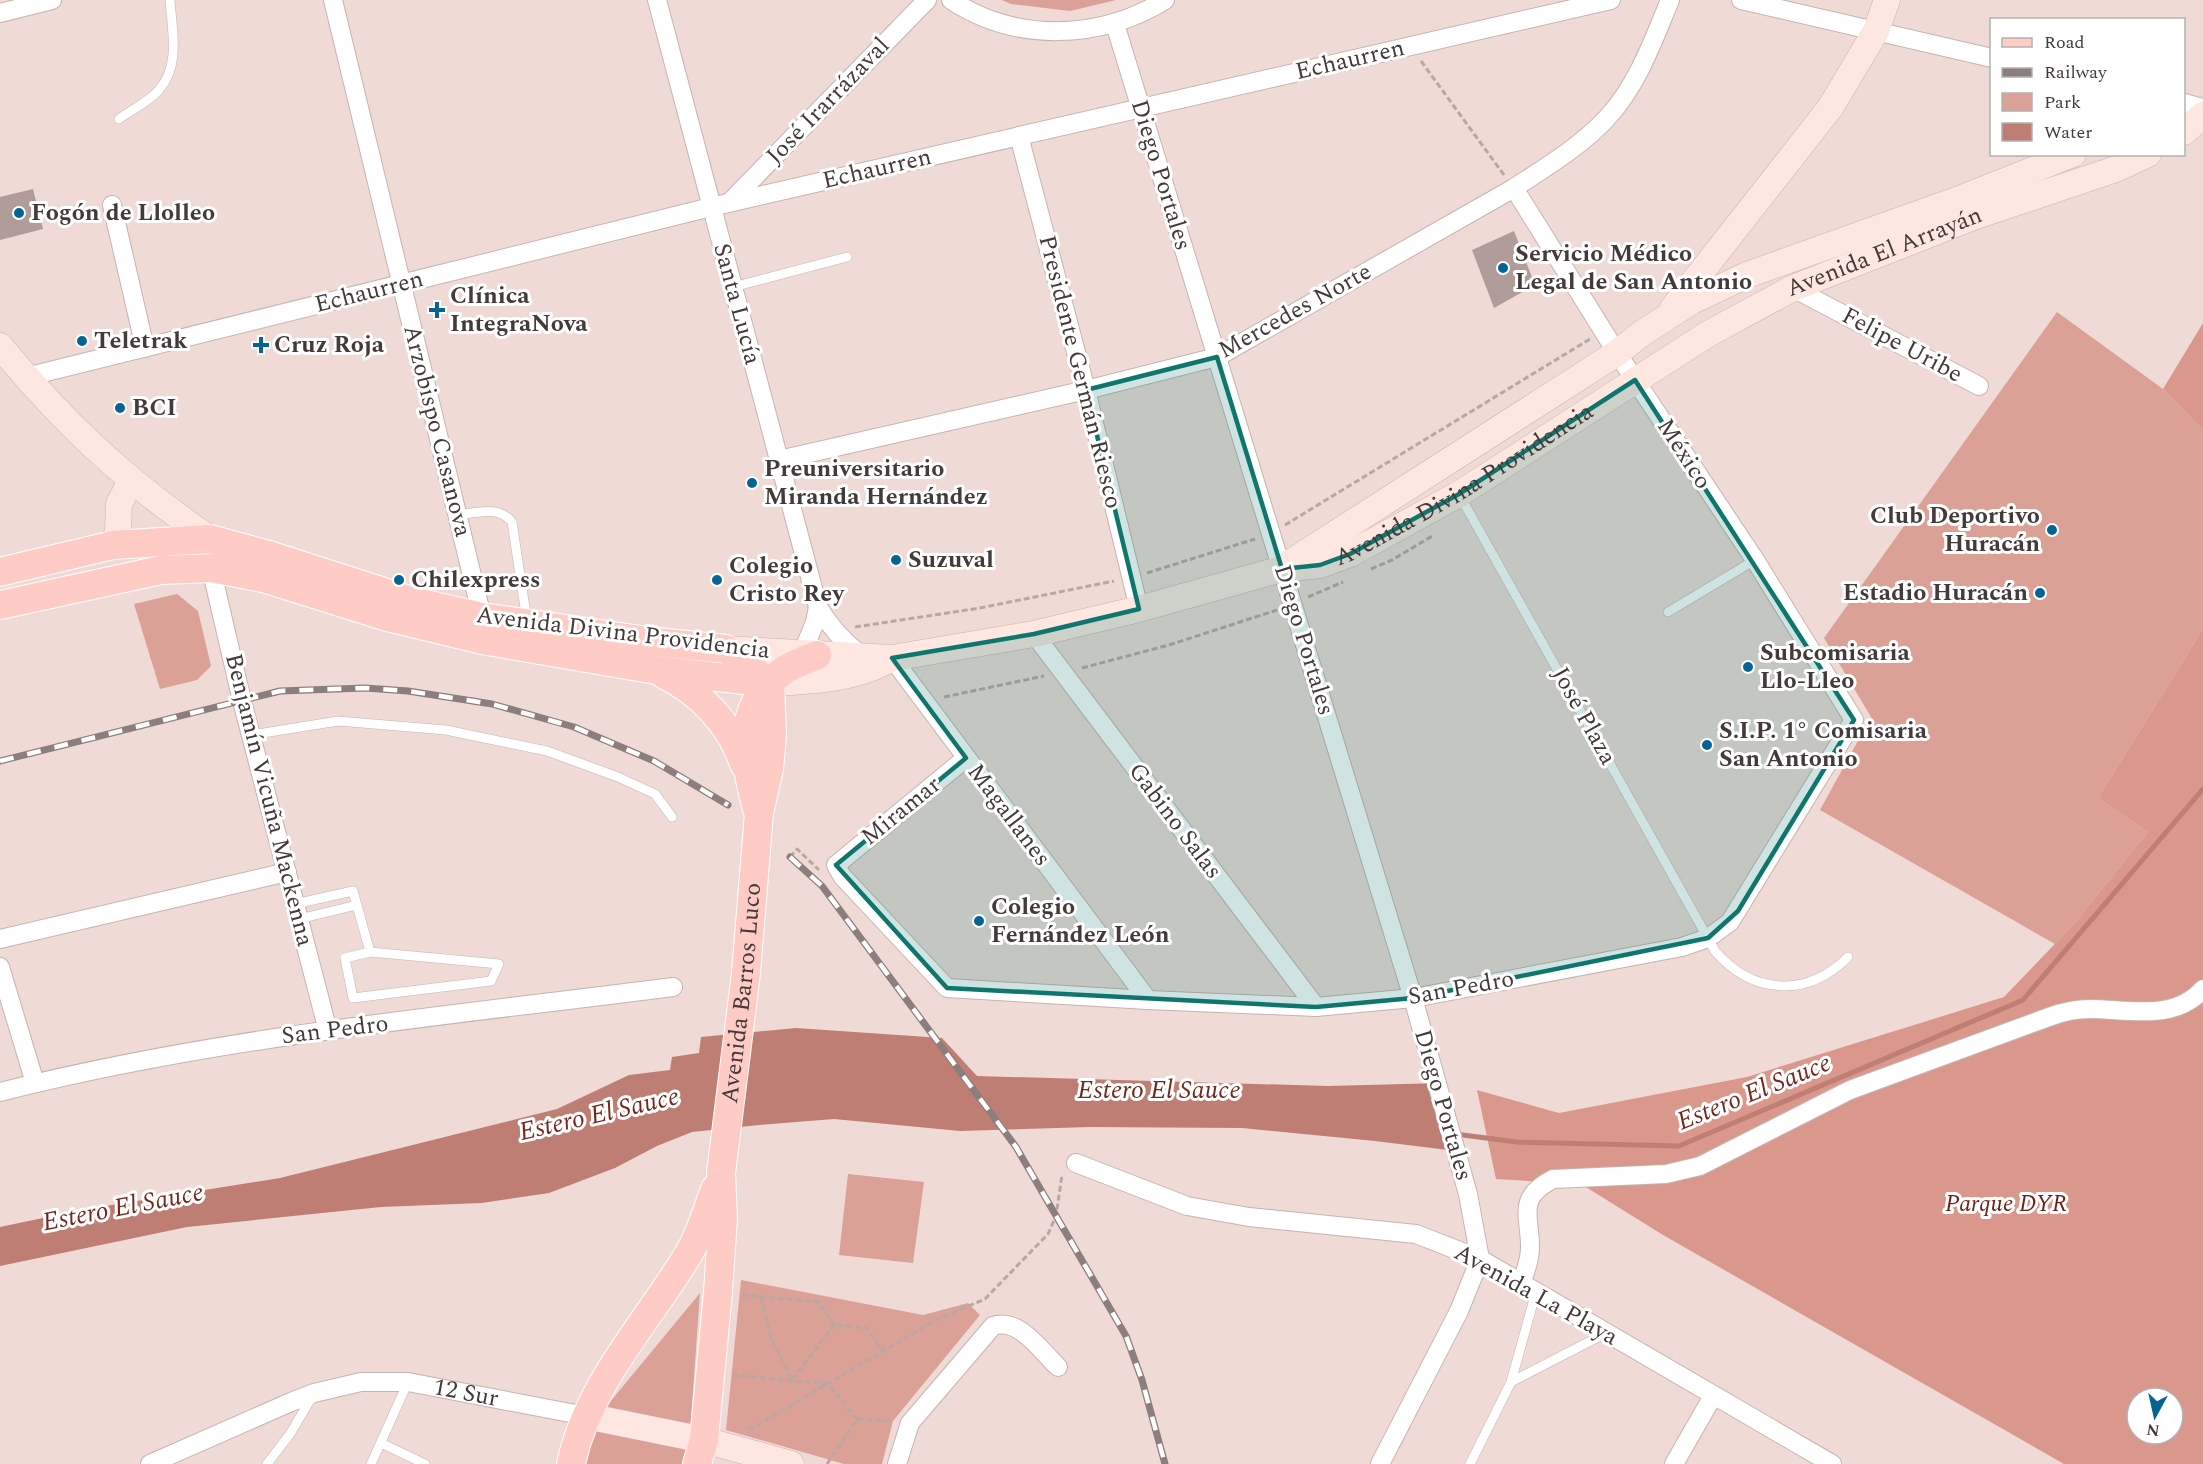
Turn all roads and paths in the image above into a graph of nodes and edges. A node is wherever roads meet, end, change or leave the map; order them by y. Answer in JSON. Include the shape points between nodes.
{"nodes":[{"id":1,"x":52,"y":0,"type":"edge"},
{"id":2,"x":170,"y":0,"type":"edge"},
{"id":3,"x":333,"y":0,"type":"edge"},
{"id":4,"x":657,"y":0,"type":"edge"},
{"id":5,"x":927,"y":0,"type":"edge"},
{"id":6,"x":951,"y":0,"type":"edge"},
{"id":7,"x":1165,"y":0,"type":"edge"},
{"id":8,"x":1611,"y":0,"type":"edge"},
{"id":9,"x":1670,"y":0,"type":"edge"},
{"id":10,"x":1741,"y":0,"type":"edge"},
{"id":11,"x":1887,"y":0,"type":"edge"},
{"id":12,"x":0,"y":13,"type":"edge"},
{"id":13,"x":1115,"y":24,"type":"junction"},
{"id":14,"x":1876,"y":31,"type":"junction"},
{"id":15,"x":1410,"y":46,"type":"junction"},
{"id":16,"x":1990,"y":58,"type":"edge"},
{"id":17,"x":2185,"y":103,"type":"edge"},
{"id":18,"x":1141,"y":108,"type":"junction"},
{"id":19,"x":2203,"y":112,"type":"edge"},
{"id":20,"x":2185,"y":117,"type":"edge"},
{"id":21,"x":119,"y":119,"type":"dead end"},
{"id":22,"x":2185,"y":131,"type":"edge"},
{"id":23,"x":1019,"y":136,"type":"junction"},
{"id":24,"x":2068,"y":156,"type":"edge"},
{"id":25,"x":2144,"y":156,"type":"edge"},
{"id":26,"x":1514,"y":188,"type":"junction"},
{"id":27,"x":112,"y":205,"type":"dead end"},
{"id":28,"x":720,"y":205,"type":"junction"},
{"id":29,"x":847,"y":257,"type":"dead end"},
{"id":30,"x":402,"y":284,"type":"junction"},
{"id":31,"x":733,"y":287,"type":"junction"},
{"id":32,"x":1793,"y":288,"type":"junction"},
{"id":33,"x":1666,"y":317,"type":"junction"},
{"id":34,"x":1603,"y":331,"type":"junction"},
{"id":35,"x":0,"y":346,"type":"edge"},
{"id":36,"x":145,"y":348,"type":"junction"},
{"id":37,"x":1617,"y":353,"type":"junction"},
{"id":38,"x":1217,"y":357,"type":"junction"},
{"id":39,"x":26,"y":378,"type":"junction"},
{"id":40,"x":1635,"y":380,"type":"junction"},
{"id":41,"x":1979,"y":386,"type":"dead end"},
{"id":42,"x":1086,"y":390,"type":"junction"},
{"id":43,"x":779,"y":460,"type":"junction"},
{"id":44,"x":131,"y":481,"type":"junction"},
{"id":45,"x":1459,"y":494,"type":"junction"},
{"id":46,"x":458,"y":515,"type":"junction"},
{"id":47,"x":1271,"y":534,"type":"junction"},
{"id":48,"x":210,"y":539,"type":"junction"},
{"id":49,"x":113,"y":545,"type":"junction"},
{"id":50,"x":1755,"y":560,"type":"junction"},
{"id":51,"x":211,"y":568,"type":"junction"},
{"id":52,"x":1282,"y":569,"type":"junction"},
{"id":53,"x":0,"y":572,"type":"edge"},
{"id":54,"x":1131,"y":577,"type":"junction"},
{"id":55,"x":30,"y":598,"type":"junction"},
{"id":56,"x":0,"y":605,"type":"edge"},
{"id":57,"x":818,"y":607,"type":"junction"},
{"id":58,"x":1139,"y":609,"type":"junction"},
{"id":59,"x":1668,"y":612,"type":"dead end"},
{"id":60,"x":482,"y":617,"type":"junction"},
{"id":61,"x":527,"y":624,"type":"junction"},
{"id":62,"x":1035,"y":634,"type":"junction"},
{"id":63,"x":726,"y":649,"type":"junction"},
{"id":64,"x":852,"y":649,"type":"junction"},
{"id":65,"x":810,"y":655,"type":"junction"},
{"id":66,"x":892,"y":658,"type":"junction"},
{"id":67,"x":656,"y":670,"type":"junction"},
{"id":68,"x":770,"y":683,"type":"junction"},
{"id":69,"x":1854,"y":720,"type":"joint"},
{"id":70,"x":251,"y":735,"type":"junction"},
{"id":71,"x":966,"y":758,"type":"junction"},
{"id":72,"x":748,"y":775,"type":"junction"},
{"id":73,"x":759,"y":813,"type":"junction"},
{"id":74,"x":672,"y":817,"type":"dead end"},
{"id":75,"x":790,"y":857,"type":"dead end"},
{"id":76,"x":839,"y":870,"type":"junction"},
{"id":77,"x":287,"y":872,"type":"junction"},
{"id":78,"x":357,"y":905,"type":"junction"},
{"id":79,"x":297,"y":911,"type":"junction"},
{"id":80,"x":1708,"y":938,"type":"junction"},
{"id":81,"x":0,"y":939,"type":"edge"},
{"id":82,"x":370,"y":952,"type":"junction"},
{"id":83,"x":1848,"y":957,"type":"dead end"},
{"id":84,"x":0,"y":967,"type":"edge"},
{"id":85,"x":673,"y":987,"type":"dead end"},
{"id":86,"x":2203,"y":989,"type":"edge"},
{"id":87,"x":1413,"y":998,"type":"junction"},
{"id":88,"x":1148,"y":1000,"type":"junction"},
{"id":89,"x":1316,"y":1007,"type":"junction"},
{"id":90,"x":328,"y":1031,"type":"junction"},
{"id":91,"x":35,"y":1083,"type":"junction"},
{"id":92,"x":0,"y":1092,"type":"edge"},
{"id":93,"x":1076,"y":1163,"type":"joint"},
{"id":94,"x":721,"y":1173,"type":"junction"},
{"id":95,"x":1480,"y":1259,"type":"junction"},
{"id":96,"x":1529,"y":1288,"type":"junction"},
{"id":97,"x":718,"y":1292,"type":"junction"},
{"id":98,"x":761,"y":1297,"type":"junction"},
{"id":99,"x":834,"y":1325,"type":"junction"},
{"id":100,"x":1606,"y":1333,"type":"junction"},
{"id":101,"x":883,"y":1351,"type":"junction"},
{"id":102,"x":1058,"y":1367,"type":"dead end"},
{"id":103,"x":711,"y":1373,"type":"junction"},
{"id":104,"x":792,"y":1380,"type":"junction"},
{"id":105,"x":408,"y":1382,"type":"junction"},
{"id":106,"x":1511,"y":1382,"type":"junction"},
{"id":107,"x":828,"y":1384,"type":"junction"},
{"id":108,"x":314,"y":1393,"type":"junction"},
{"id":109,"x":1713,"y":1396,"type":"junction"},
{"id":110,"x":586,"y":1416,"type":"junction"},
{"id":111,"x":857,"y":1419,"type":"junction"},
{"id":112,"x":910,"y":1423,"type":"junction"},
{"id":113,"x":381,"y":1443,"type":"junction"},
{"id":114,"x":708,"y":1450,"type":"edge"},
{"id":115,"x":1383,"y":1463,"type":"edge"},
{"id":116,"x":150,"y":1464,"type":"edge"},
{"id":117,"x":267,"y":1464,"type":"edge"},
{"id":118,"x":371,"y":1464,"type":"edge"},
{"id":119,"x":425,"y":1464,"type":"edge"},
{"id":120,"x":571,"y":1464,"type":"edge"},
{"id":121,"x":791,"y":1464,"type":"edge"},
{"id":122,"x":827,"y":1464,"type":"edge"},
{"id":123,"x":897,"y":1464,"type":"edge"},
{"id":124,"x":1470,"y":1464,"type":"edge"},
{"id":125,"x":1674,"y":1464,"type":"edge"},
{"id":126,"x":1832,"y":1464,"type":"edge"}],
"edges":[{"from":1,"to":12,"type":"street"},
{"from":2,"to":21,"type":"lane","via":[[174,58],[168,78],[157,93]]},
{"from":3,"to":30,"type":"street","name":"Arzobispo Casanova"},
{"from":4,"to":28,"type":"street","name":"Santa Lucía"},
{"from":5,"to":28,"type":"street","name":"José Irarrázaval"},
{"from":6,"to":13,"type":"street","via":[[992,20],[1032,30],[1074,31]]},
{"from":7,"to":13,"type":"street"},
{"from":8,"to":15,"type":"street","name":"Echaurren"},
{"from":9,"to":26,"type":"street","name":"Mercedes Norte","via":[[1646,59],[1608,117],[1557,160]]},
{"from":10,"to":14,"type":"street"},
{"from":11,"to":14,"type":"street"},
{"from":13,"to":18,"type":"street","name":"Diego Portales"},
{"from":14,"to":16,"type":"street"},
{"from":14,"to":33,"type":"street","via":[[1830,108]]},
{"from":15,"to":18,"type":"street","name":"Echaurren"},
{"from":15,"to":26,"type":"path"},
{"from":17,"to":19,"type":"street"},
{"from":18,"to":23,"type":"street","name":"Echaurren"},
{"from":18,"to":38,"type":"street","name":"Diego Portales"},
{"from":19,"to":20,"type":"street"},
{"from":19,"to":22,"type":"street"},
{"from":23,"to":28,"type":"street","name":"Echaurren"},
{"from":23,"to":42,"type":"street","name":"Presidente Germán Riesco"},
{"from":24,"to":33,"type":"street","name":"Avenida El Arrayán","via":[[1747,275]]},
{"from":25,"to":32,"type":"street","name":"Avenida El Arrayán"},
{"from":26,"to":34,"type":"street","name":"México"},
{"from":26,"to":38,"type":"street","name":"Mercedes Norte"},
{"from":27,"to":36,"type":"street"},
{"from":28,"to":30,"type":"street","name":"Echaurren"},
{"from":28,"to":31,"type":"street","name":"Santa Lucía"},
{"from":29,"to":31,"type":"lane"},
{"from":30,"to":36,"type":"street","name":"Echaurren"},
{"from":30,"to":46,"type":"street","name":"Arzobispo Casanova"},
{"from":31,"to":43,"type":"street","name":"Santa Lucía"},
{"from":32,"to":40,"type":"street","name":"Avenida El Arrayán","via":[[1708,334]]},
{"from":32,"to":41,"type":"street","name":"Felipe Uribe"},
{"from":33,"to":37,"type":"street","name":"Avenida El Arrayán"},
{"from":33,"to":40,"type":"street"},
{"from":34,"to":37,"type":"street","name":"México"},
{"from":34,"to":47,"type":"path"},
{"from":35,"to":39,"type":"street","name":"Avenida Divina Providencia"},
{"from":36,"to":39,"type":"street","name":"Echaurren"},
{"from":37,"to":40,"type":"street","name":"México"},
{"from":37,"to":52,"type":"street","name":"Avenida Divina Providencia"},
{"from":38,"to":42,"type":"street","name":"Mercedes Norte"},
{"from":38,"to":47,"type":"street","name":"Diego Portales"},
{"from":39,"to":44,"type":"street","name":"Avenida Divina Providencia"},
{"from":40,"to":45,"type":"street","name":"Avenida Divina Providencia"},
{"from":40,"to":50,"type":"street","name":"México"},
{"from":42,"to":43,"type":"street","name":"Mercedes Norte"},
{"from":42,"to":54,"type":"street","name":"Presidente Germán Riesco"},
{"from":43,"to":57,"type":"street","name":"Santa Lucía"},
{"from":44,"to":48,"type":"street","name":"Avenida Divina Providencia"},
{"from":44,"to":49,"type":"street","via":[[119,504]]},
{"from":45,"to":52,"type":"street","name":"Avenida Divina Providencia","via":[[1350,554],[1320,565]]},
{"from":45,"to":80,"type":"lane","name":"José Plaza"},
{"from":46,"to":60,"type":"street","name":"Arzobispo Casanova"},
{"from":46,"to":61,"type":"lane","via":[[498,511],[512,522]]},
{"from":47,"to":52,"type":"street","name":"Diego Portales"},
{"from":47,"to":54,"type":"path"},
{"from":48,"to":49,"type":"main road"},
{"from":48,"to":60,"type":"main road","name":"Avenida Divina Providencia","via":[[412,601]]},
{"from":49,"to":53,"type":"main road"},
{"from":49,"to":55,"type":"main road","via":[[92,564]]},
{"from":50,"to":59,"type":"lane"},
{"from":50,"to":69,"type":"street","name":"México"},
{"from":51,"to":55,"type":"main road","name":"Avenida Divina Providencia","via":[[161,570]]},
{"from":51,"to":67,"type":"main road","name":"Avenida Divina Providencia","via":[[263,578],[387,617],[482,640]]},
{"from":51,"to":70,"type":"street","name":"Benjamín Vicuña Mackenna"},
{"from":52,"to":58,"type":"street","name":"Avenida Divina Providencia"},
{"from":52,"to":87,"type":"street","name":"Diego Portales"},
{"from":54,"to":58,"type":"street","name":"Presidente Germán Riesco"},
{"from":54,"to":64,"type":"path","via":[[980,609],[857,626]]},
{"from":55,"to":56,"type":"main road"},
{"from":57,"to":64,"type":"street","name":"Santa Lucía","via":[[832,631]]},
{"from":57,"to":65,"type":"street"},
{"from":58,"to":62,"type":"street","name":"Avenida Divina Providencia"},
{"from":60,"to":61,"type":"main road","name":"Avenida Divina Providencia"},
{"from":61,"to":63,"type":"main road","name":"Avenida Divina Providencia"},
{"from":62,"to":66,"type":"street","name":"Avenida Divina Providencia"},
{"from":62,"to":89,"type":"street","name":"Gabino Salas"},
{"from":63,"to":65,"type":"street","name":"Avenida Divina Providencia"},
{"from":63,"to":68,"type":"main road"},
{"from":64,"to":65,"type":"street","name":"Avenida Divina Providencia"},
{"from":64,"to":66,"type":"street","name":"Avenida Divina Providencia"},
{"from":65,"to":68,"type":"main road"},
{"from":66,"to":68,"type":"street","name":"Avenida Divina Providencia","via":[[870,670],[826,679]]},
{"from":66,"to":71,"type":"street","name":"Magallanes"},
{"from":67,"to":68,"type":"main road","name":"Avenida Divina Providencia"},
{"from":67,"to":72,"type":"main road","via":[[686,687],[712,710],[734,741]]},
{"from":68,"to":72,"type":"main road","name":"Avenida Barros Luco","via":[[750,711]]},
{"from":68,"to":73,"type":"main road","name":"Avenida Barros Luco","via":[[772,735]]},
{"from":69,"to":80,"type":"street","name":"San Pedro","via":[[1738,911]]},
{"from":70,"to":74,"type":"lane","via":[[338,721],[446,730],[547,751],[618,777],[655,794]]},
{"from":70,"to":77,"type":"street","name":"Benjamín Vicuña Mackenna"},
{"from":71,"to":76,"type":"street","name":"Miramar"},
{"from":71,"to":88,"type":"street","name":"Magallanes"},
{"from":72,"to":73,"type":"main road","name":"Avenida Barros Luco"},
{"from":73,"to":94,"type":"main road","name":"Avenida Barros Luco","via":[[746,973]]},
{"from":75,"to":76,"type":"path","via":[[797,849],[830,880]]},
{"from":76,"to":88,"type":"street","name":"San Pedro","via":[[947,988]]},
{"from":77,"to":79,"type":"street","name":"Benjamín Vicuña Mackenna"},
{"from":77,"to":81,"type":"street"},
{"from":78,"to":79,"type":"lane"},
{"from":78,"to":79,"type":"lane","via":[[353,891]]},
{"from":78,"to":82,"type":"lane"},
{"from":79,"to":90,"type":"street","name":"Benjamín Vicuña Mackenna"},
{"from":80,"to":83,"type":"lane","name":"José Plaza","via":[[1720,957],[1737,972],[1778,986],[1817,979]]},
{"from":80,"to":87,"type":"street","name":"San Pedro","via":[[1682,947]]},
{"from":82,"to":82,"type":"lane","via":[[382,953],[499,964],[491,981],[353,998],[345,958]]},
{"from":84,"to":91,"type":"street"},
{"from":85,"to":90,"type":"street","name":"San Pedro"},
{"from":86,"to":96,"type":"street","via":[[2188,1002],[2168,1010],[2073,1010],[2049,1017],[1850,1090],[1717,1158],[1683,1171],[1553,1179],[1534,1193],[1526,1211]]},
{"from":87,"to":89,"type":"street","name":"San Pedro"},
{"from":87,"to":95,"type":"street","name":"Diego Portales","via":[[1468,1194]]},
{"from":88,"to":89,"type":"street","name":"San Pedro"},
{"from":90,"to":91,"type":"street","name":"San Pedro","via":[[180,1053]]},
{"from":91,"to":92,"type":"street","name":"San Pedro"},
{"from":93,"to":95,"type":"street","name":"Avenida La Playa","via":[[1187,1206],[1249,1217],[1416,1234]]},
{"from":93,"to":101,"type":"path","via":[[1066,1168],[1060,1178],[1056,1216],[1048,1234],[985,1299],[936,1320]]},
{"from":94,"to":97,"type":"main road","name":"Avenida Barros Luco","via":[[723,1218]]},
{"from":94,"to":110,"type":"main road","name":"Avenida Barros Luco","via":[[690,1252]]},
{"from":95,"to":96,"type":"street","name":"Avenida La Playa"},
{"from":95,"to":115,"type":"street","via":[[1459,1311]]},
{"from":96,"to":100,"type":"street","name":"Avenida La Playa"},
{"from":96,"to":106,"type":"lane"},
{"from":97,"to":98,"type":"path"},
{"from":97,"to":103,"type":"main road","name":"Avenida Barros Luco"},
{"from":98,"to":99,"type":"path","via":[[819,1302]]},
{"from":98,"to":104,"type":"path","via":[[771,1338]]},
{"from":99,"to":101,"type":"path","via":[[867,1328]]},
{"from":99,"to":104,"type":"path"},
{"from":100,"to":106,"type":"lane"},
{"from":100,"to":109,"type":"street","name":"Avenida La Playa"},
{"from":101,"to":107,"type":"path"},
{"from":102,"to":112,"type":"street","via":[[1015,1327],[993,1326]]},
{"from":103,"to":104,"type":"path"},
{"from":103,"to":114,"type":"main road","name":"Avenida Barros Luco"},
{"from":104,"to":107,"type":"path"},
{"from":105,"to":108,"type":"street","name":"12 Sur","via":[[361,1383]]},
{"from":105,"to":110,"type":"street","name":"12 Sur"},
{"from":105,"to":113,"type":"lane"},
{"from":106,"to":124,"type":"lane"},
{"from":107,"to":111,"type":"path"},
{"from":107,"to":114,"type":"path"},
{"from":108,"to":116,"type":"street","name":"12 Sur"},
{"from":108,"to":117,"type":"lane"},
{"from":109,"to":125,"type":"street"},
{"from":109,"to":126,"type":"street","name":"Avenida La Playa"},
{"from":110,"to":114,"type":"street","name":"12 Sur"},
{"from":110,"to":120,"type":"main road","name":"Avenida Barros Luco"},
{"from":111,"to":112,"type":"path"},
{"from":111,"to":122,"type":"path"},
{"from":112,"to":123,"type":"street"},
{"from":113,"to":118,"type":"lane"},
{"from":113,"to":119,"type":"lane"},
{"from":114,"to":121,"type":"street","name":"12 Sur"}]}
